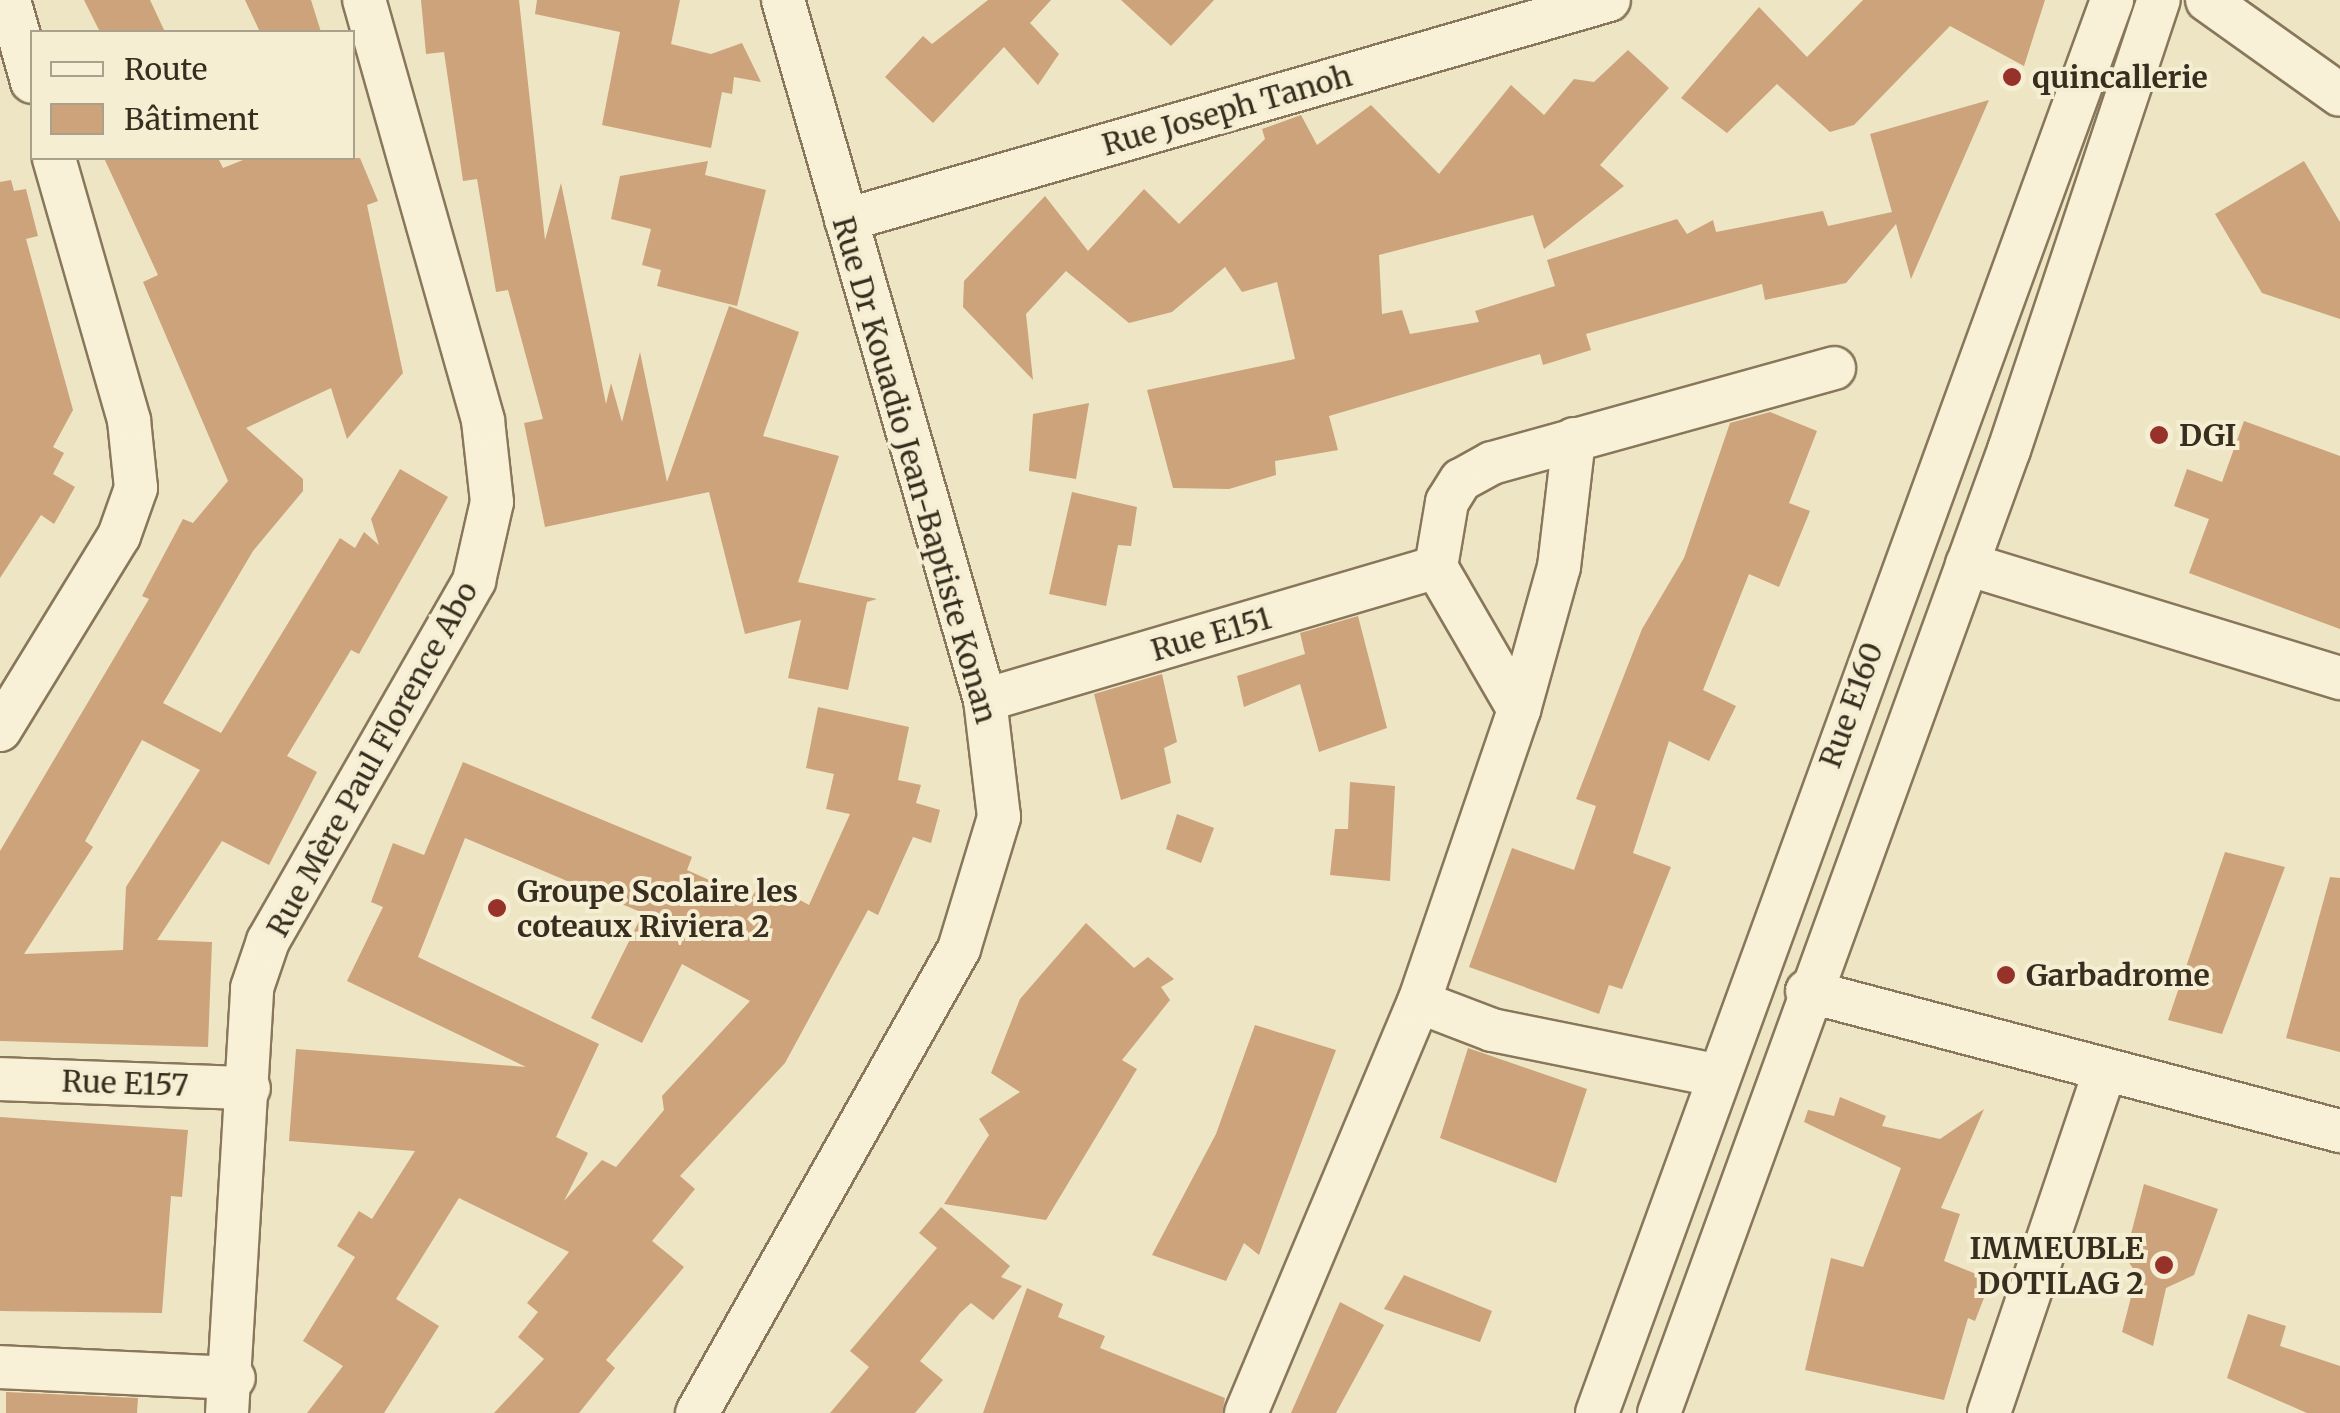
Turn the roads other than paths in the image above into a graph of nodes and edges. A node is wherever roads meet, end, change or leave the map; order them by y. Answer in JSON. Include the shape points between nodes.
{"nodes":[{"id":1,"x":9,"y":0,"type":"edge"},
{"id":2,"x":364,"y":0,"type":"edge"},
{"id":3,"x":784,"y":0,"type":"edge"},
{"id":4,"x":1610,"y":0,"type":"edge"},
{"id":5,"x":2112,"y":0,"type":"edge"},
{"id":6,"x":2159,"y":0,"type":"edge"},
{"id":7,"x":2206,"y":0,"type":"edge"},
{"id":8,"x":30,"y":75,"type":"edge"},
{"id":9,"x":2340,"y":95,"type":"edge"},
{"id":10,"x":55,"y":160,"type":"edge"},
{"id":11,"x":846,"y":220,"type":"junction"},
{"id":12,"x":1834,"y":368,"type":"dead end"},
{"id":13,"x":1574,"y":440,"type":"junction"},
{"id":14,"x":1967,"y":564,"type":"junction"},
{"id":15,"x":1436,"y":567,"type":"junction"},
{"id":16,"x":2340,"y":678,"type":"edge"},
{"id":17,"x":985,"y":700,"type":"junction"},
{"id":18,"x":1519,"y":710,"type":"junction"},
{"id":19,"x":0,"y":730,"type":"edge"},
{"id":20,"x":1807,"y":991,"type":"junction"},
{"id":21,"x":1420,"y":1002,"type":"junction"},
{"id":22,"x":2104,"y":1073,"type":"junction"},
{"id":23,"x":1716,"y":1075,"type":"junction"},
{"id":24,"x":0,"y":1079,"type":"edge"},
{"id":25,"x":249,"y":1088,"type":"junction"},
{"id":26,"x":2340,"y":1131,"type":"edge"},
{"id":27,"x":0,"y":1367,"type":"edge"},
{"id":28,"x":231,"y":1395,"type":"edge"},
{"id":29,"x":698,"y":1413,"type":"edge"},
{"id":30,"x":1246,"y":1413,"type":"edge"},
{"id":31,"x":1597,"y":1413,"type":"edge"},
{"id":32,"x":1659,"y":1413,"type":"edge"},
{"id":33,"x":1988,"y":1413,"type":"edge"}],
"edges":[{"from":1,"to":8,"type":"street"},
{"from":2,"to":25,"type":"street","name":"Rue Mère Paul Florence Abo","via":[[483,420],[492,502],[474,581],[268,941],[252,988]]},
{"from":3,"to":11,"type":"street","name":"Rue Dr Kouadio Jean-Baptiste Konan"},
{"from":4,"to":11,"type":"street","name":"Rue Joseph Tanoh"},
{"from":5,"to":23,"type":"street","name":"Rue E160"},
{"from":6,"to":14,"type":"street","name":"Rue E160"},
{"from":7,"to":9,"type":"street"},
{"from":10,"to":19,"type":"street","via":[[128,420],[136,488],[119,536]]},
{"from":11,"to":17,"type":"street","name":"Rue Dr Kouadio Jean-Baptiste Konan"},
{"from":12,"to":13,"type":"street"},
{"from":13,"to":15,"type":"street","via":[[1461,480],[1447,502]]},
{"from":13,"to":18,"type":"street","via":[[1548,619]]},
{"from":14,"to":16,"type":"street"},
{"from":14,"to":20,"type":"street","name":"Rue E160"},
{"from":15,"to":17,"type":"street","name":"Rue E151"},
{"from":15,"to":18,"type":"street"},
{"from":17,"to":29,"type":"street","name":"Rue Dr Kouadio Jean-Baptiste Konan","via":[[1000,817],[960,948]]},
{"from":18,"to":21,"type":"street"},
{"from":20,"to":22,"type":"street"},
{"from":20,"to":32,"type":"street","name":"Rue E160"},
{"from":21,"to":23,"type":"street","via":[[1492,1030]]},
{"from":21,"to":30,"type":"street"},
{"from":22,"to":26,"type":"street"},
{"from":22,"to":33,"type":"street"},
{"from":23,"to":31,"type":"street","name":"Rue E160"},
{"from":24,"to":25,"type":"street","name":"Rue E157"},
{"from":25,"to":28,"type":"street","name":"Rue Mère Paul Florence Abo"},
{"from":27,"to":28,"type":"street"}]}
